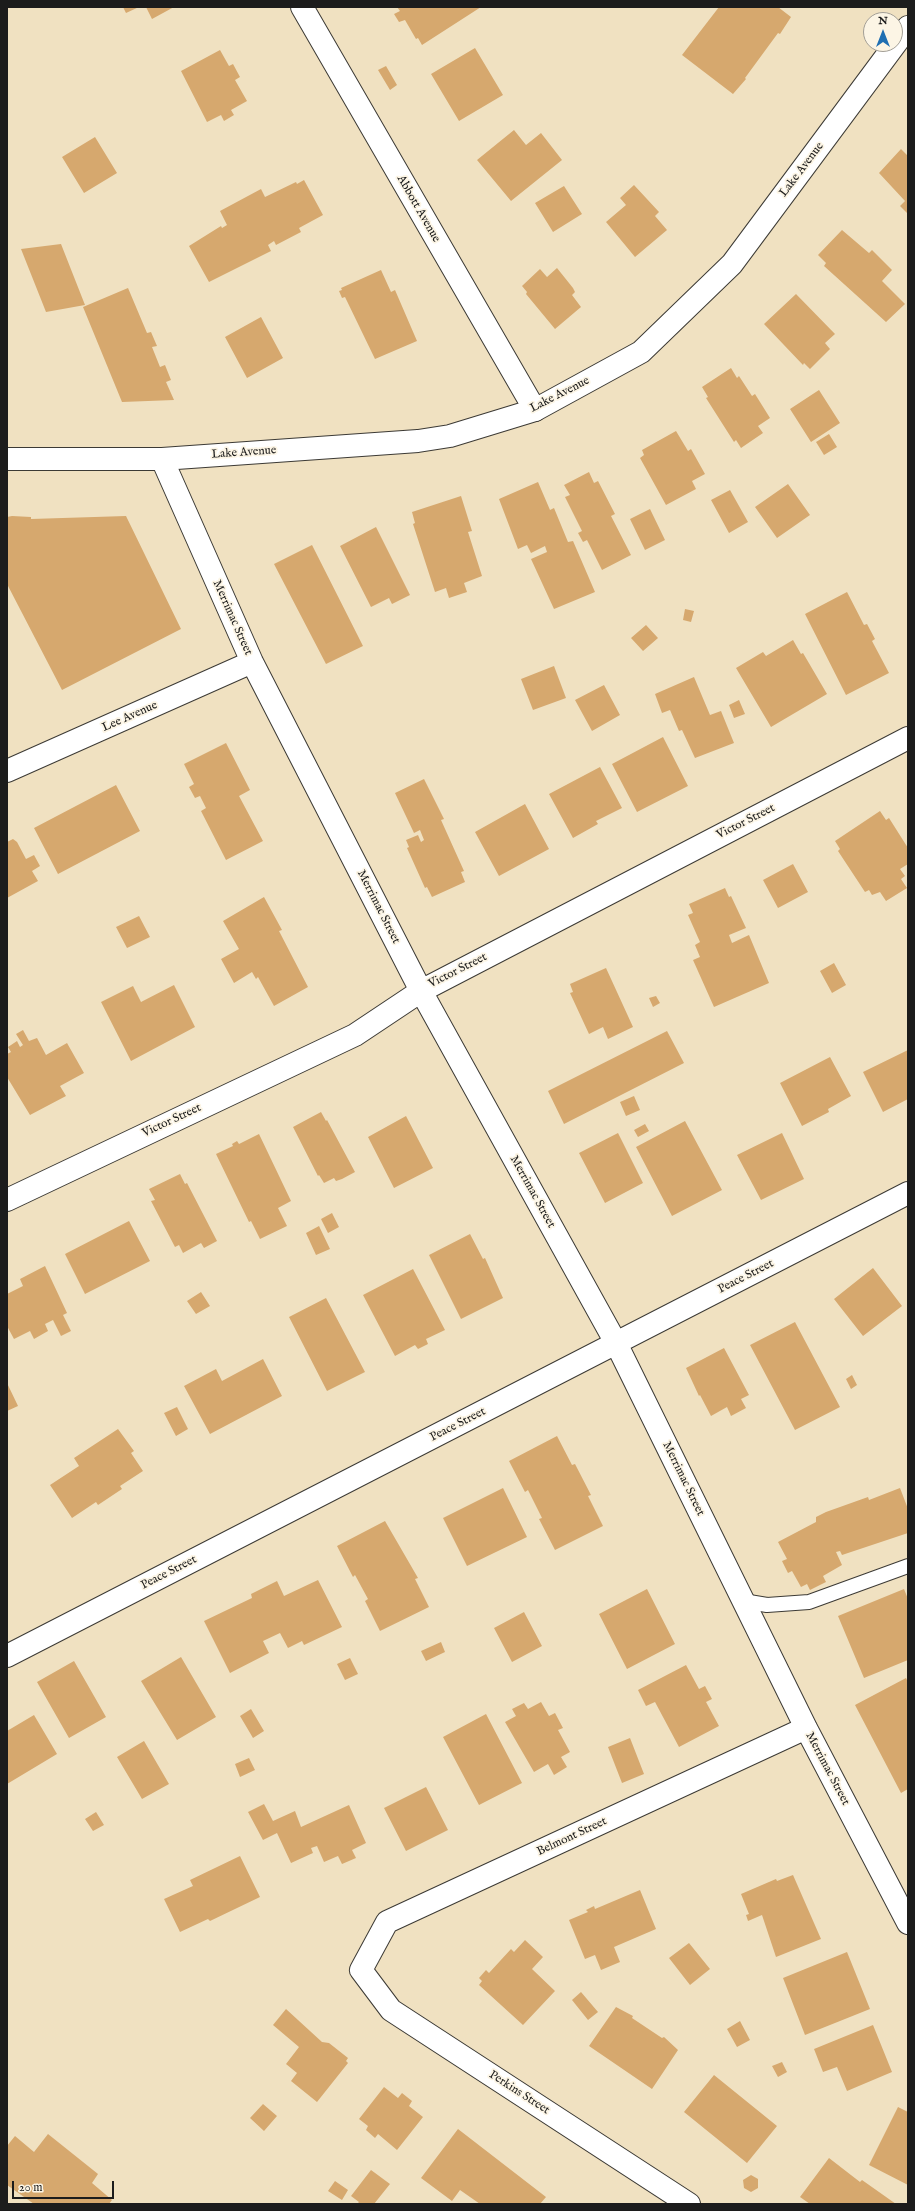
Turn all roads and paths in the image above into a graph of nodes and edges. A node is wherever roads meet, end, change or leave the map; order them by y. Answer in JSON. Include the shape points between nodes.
{"nodes":[{"id":1,"x":302,"y":7,"type":"edge"},
{"id":2,"x":908,"y":27,"type":"edge"},
{"id":3,"x":534,"y":410,"type":"junction"},
{"id":4,"x":7,"y":459,"type":"edge"},
{"id":5,"x":162,"y":459,"type":"junction"},
{"id":6,"x":252,"y":662,"type":"junction"},
{"id":7,"x":908,"y":738,"type":"edge"},
{"id":8,"x":7,"y":772,"type":"edge"},
{"id":9,"x":420,"y":991,"type":"junction"},
{"id":10,"x":908,"y":1193,"type":"edge"},
{"id":11,"x":7,"y":1200,"type":"edge"},
{"id":12,"x":616,"y":1343,"type":"junction"},
{"id":13,"x":908,"y":1566,"type":"edge"},
{"id":14,"x":743,"y":1601,"type":"junction"},
{"id":15,"x":7,"y":1656,"type":"edge"},
{"id":16,"x":806,"y":1728,"type":"junction"},
{"id":17,"x":908,"y":1923,"type":"edge"},
{"id":18,"x":361,"y":1970,"type":"joint"},
{"id":19,"x":689,"y":2204,"type":"edge"}],
"edges":[{"from":1,"to":3,"type":"street","name":"Abbott Avenue"},
{"from":2,"to":3,"type":"street","name":"Lake Avenue","via":[[732,264],[641,352]]},
{"from":3,"to":5,"type":"street","name":"Lake Avenue","via":[[450,436],[418,441]]},
{"from":4,"to":5,"type":"street","name":"Lake Avenue"},
{"from":5,"to":6,"type":"street","name":"Merrimac Street"},
{"from":6,"to":8,"type":"street","name":"Lee Avenue"},
{"from":6,"to":9,"type":"street","name":"Merrimac Street"},
{"from":7,"to":9,"type":"street","name":"Victor Street"},
{"from":9,"to":11,"type":"street","name":"Victor Street","via":[[355,1035]]},
{"from":9,"to":12,"type":"street","name":"Merrimac Street"},
{"from":10,"to":12,"type":"street","name":"Peace Street"},
{"from":12,"to":14,"type":"street","name":"Merrimac Street"},
{"from":12,"to":15,"type":"street","name":"Peace Street"},
{"from":13,"to":14,"type":"lane","via":[[809,1602],[767,1605]]},
{"from":14,"to":16,"type":"street","name":"Merrimac Street"},
{"from":16,"to":17,"type":"street","name":"Merrimac Street"},
{"from":16,"to":18,"type":"street","name":"Belmont Street","via":[[387,1922]]},
{"from":18,"to":19,"type":"street","name":"Perkins Street","via":[[391,2010]]}]}
